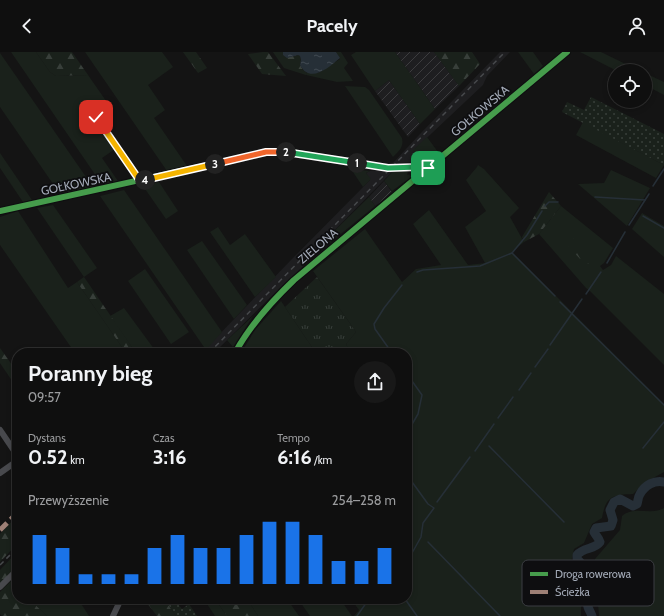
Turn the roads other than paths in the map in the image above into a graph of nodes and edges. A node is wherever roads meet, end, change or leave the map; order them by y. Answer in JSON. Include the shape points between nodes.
{"nodes":[{"id":1,"x":567,"y":52,"type":"edge"},
{"id":2,"x":96,"y":117,"type":"dead end"},
{"id":3,"x":428,"y":168,"type":"junction"},
{"id":4,"x":140,"y":181,"type":"junction"},
{"id":5,"x":0,"y":211,"type":"edge"},
{"id":6,"x":238,"y":348,"type":"edge"},
{"id":7,"x":0,"y":430,"type":"edge"},
{"id":8,"x":12,"y":448,"type":"edge"},
{"id":9,"x":12,"y":465,"type":"edge"},
{"id":10,"x":0,"y":473,"type":"edge"},
{"id":11,"x":12,"y":575,"type":"edge"},
{"id":12,"x":0,"y":587,"type":"edge"},
{"id":13,"x":119,"y":604,"type":"edge"},
{"id":14,"x":113,"y":616,"type":"edge"}],
"edges":[{"from":1,"to":3,"type":"street","name":"GOŁKOWSKA"},
{"from":2,"to":4,"type":"street"},
{"from":3,"to":4,"type":"street","name":"GOŁKOWSKA","via":[[386,167],[291,152],[274,152]]},
{"from":3,"to":6,"type":"street","name":"ZIELONA","via":[[294,280],[272,302]]},
{"from":4,"to":5,"type":"street","name":"GOŁKOWSKA"},
{"from":7,"to":8,"type":"street"},
{"from":9,"to":10,"type":"street"},
{"from":11,"to":12,"type":"street"},
{"from":13,"to":14,"type":"street"}]}
